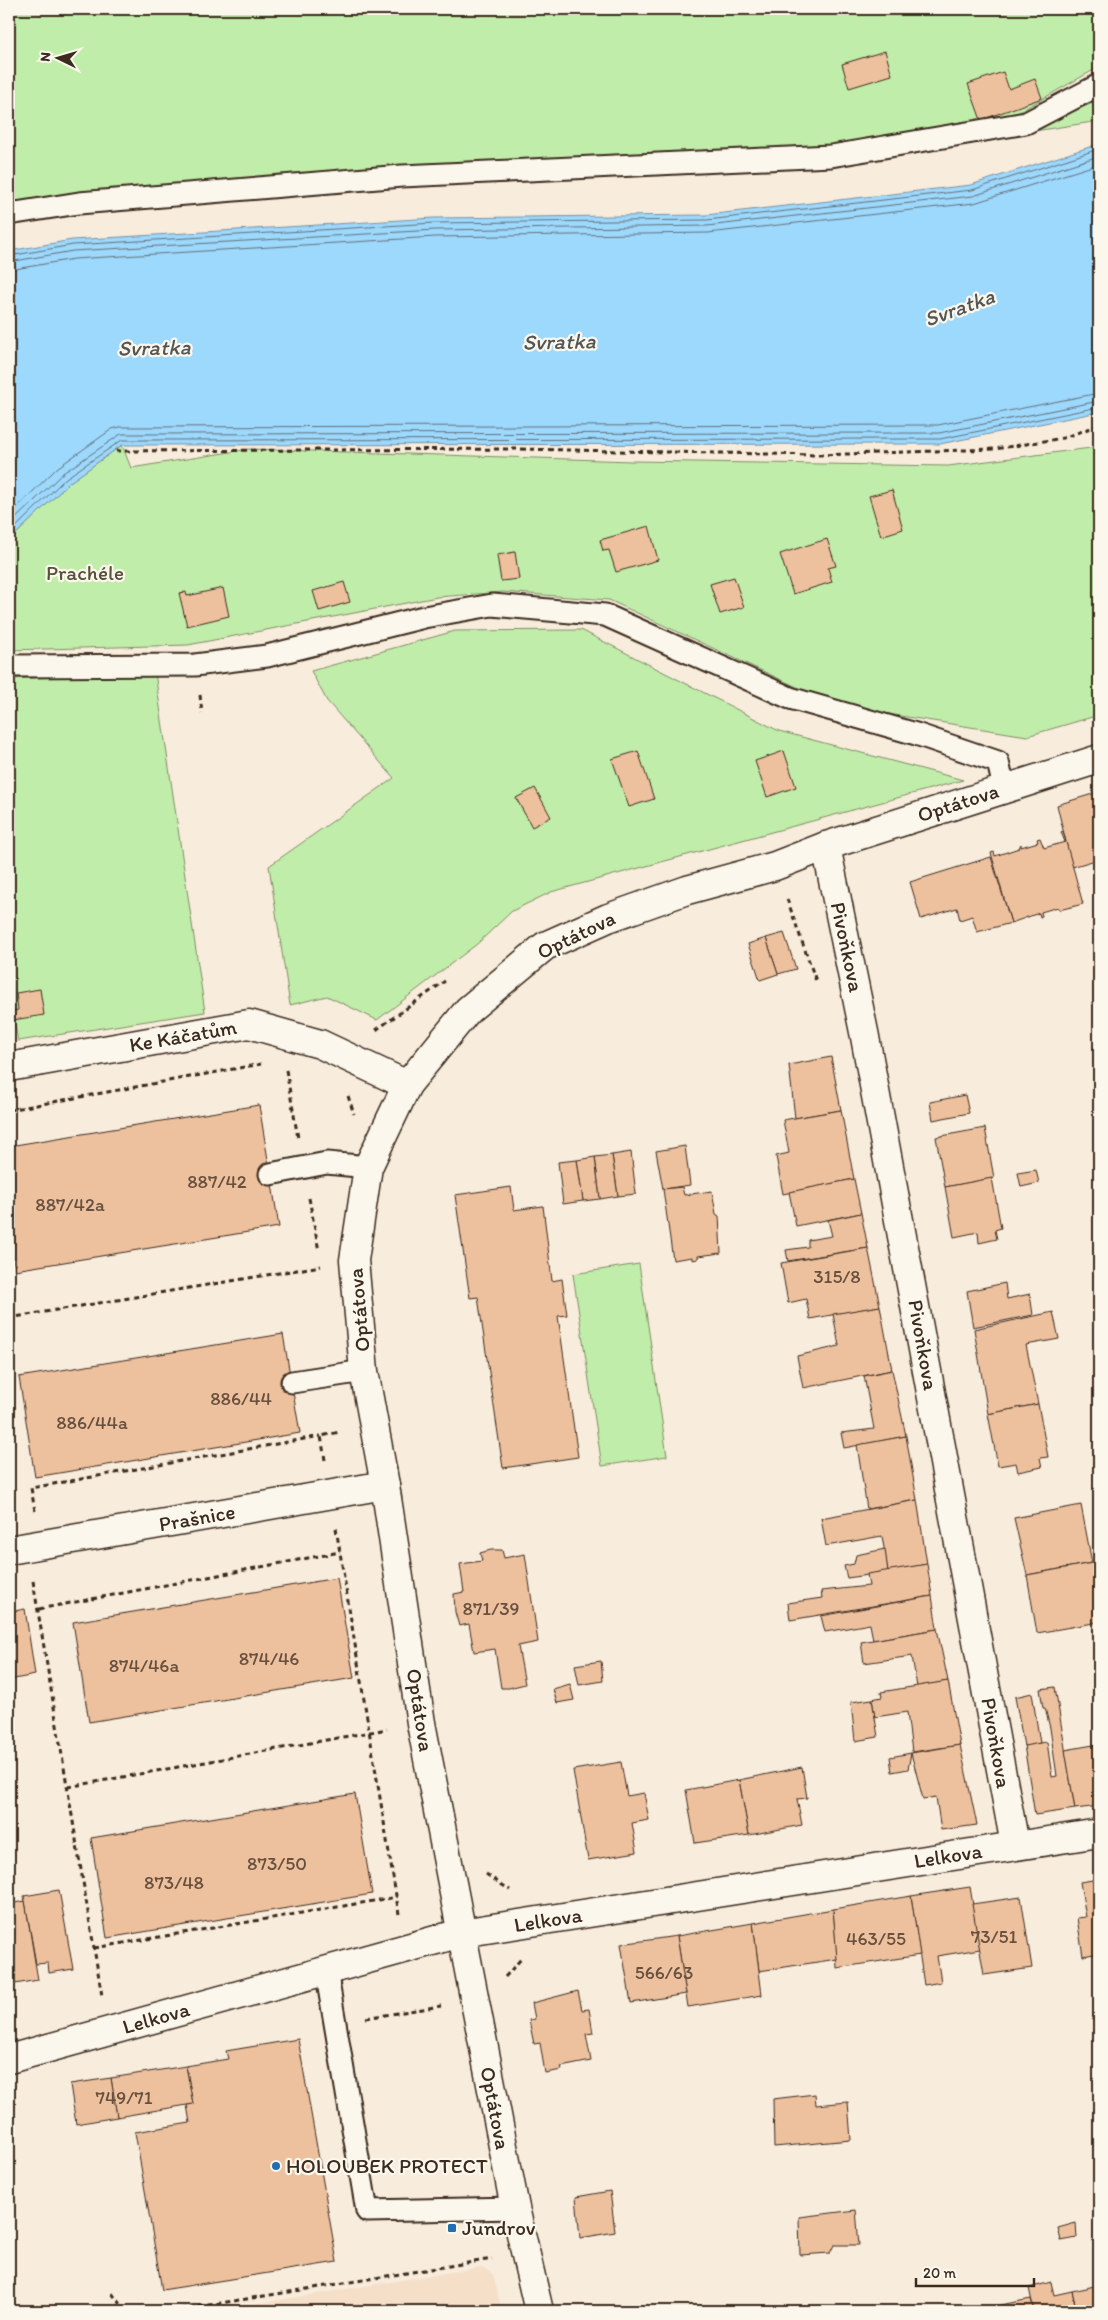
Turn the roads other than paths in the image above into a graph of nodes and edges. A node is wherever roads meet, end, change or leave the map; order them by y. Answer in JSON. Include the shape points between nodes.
{"nodes":[{"id":1,"x":1099,"y":85,"type":"edge"},
{"id":2,"x":9,"y":214,"type":"edge"},
{"id":3,"x":9,"y":666,"type":"edge"},
{"id":4,"x":1099,"y":759,"type":"edge"},
{"id":5,"x":1004,"y":788,"type":"junction"},
{"id":6,"x":826,"y":846,"type":"junction"},
{"id":7,"x":9,"y":1067,"type":"edge"},
{"id":8,"x":406,"y":1085,"type":"junction"},
{"id":9,"x":368,"y":1167,"type":"junction"},
{"id":10,"x":270,"y":1174,"type":"dead end"},
{"id":11,"x":364,"y":1371,"type":"junction"},
{"id":12,"x":292,"y":1382,"type":"dead end"},
{"id":13,"x":385,"y":1486,"type":"junction"},
{"id":14,"x":9,"y":1550,"type":"edge"},
{"id":15,"x":1099,"y":1833,"type":"edge"},
{"id":16,"x":1015,"y":1845,"type":"junction"},
{"id":17,"x":461,"y":1933,"type":"junction"},
{"id":18,"x":326,"y":1970,"type":"junction"},
{"id":19,"x":9,"y":2059,"type":"edge"},
{"id":20,"x":515,"y":2208,"type":"junction"},
{"id":21,"x":539,"y":2311,"type":"edge"}],
"edges":[{"from":1,"to":2,"type":"lane","via":[[1026,123],[830,156],[402,176],[79,202]]},
{"from":3,"to":5,"type":"lane","via":[[195,665],[267,656],[492,605],[604,615],[790,698],[916,734],[998,762]]},
{"from":4,"to":5,"type":"street","name":"Optátova"},
{"from":5,"to":6,"type":"street","name":"Optátova"},
{"from":6,"to":8,"type":"street","name":"Optátova","via":[[775,866],[669,896],[545,946],[468,1010]]},
{"from":6,"to":16,"type":"street","name":"Pivoňkova","via":[[866,1037]]},
{"from":7,"to":8,"type":"street","name":"Ke Káčatům","via":[[249,1024],[320,1044]]},
{"from":8,"to":9,"type":"street","name":"Optátova"},
{"from":9,"to":10,"type":"lane","via":[[326,1162]]},
{"from":9,"to":11,"type":"street","name":"Optátova","via":[[354,1260]]},
{"from":11,"to":12,"type":"lane"},
{"from":11,"to":13,"type":"street","name":"Optátova"},
{"from":13,"to":14,"type":"street","name":"Prašnice"},
{"from":13,"to":17,"type":"street","name":"Optátova","via":[[421,1723]]},
{"from":15,"to":16,"type":"street","name":"Lelkova"},
{"from":16,"to":17,"type":"street","name":"Lelkova"},
{"from":17,"to":18,"type":"street","name":"Lelkova"},
{"from":17,"to":20,"type":"street","name":"Optátova"},
{"from":18,"to":19,"type":"street","name":"Lelkova"},
{"from":18,"to":20,"type":"lane","via":[[367,2211]]},
{"from":20,"to":21,"type":"street","name":"Optátova"}]}
